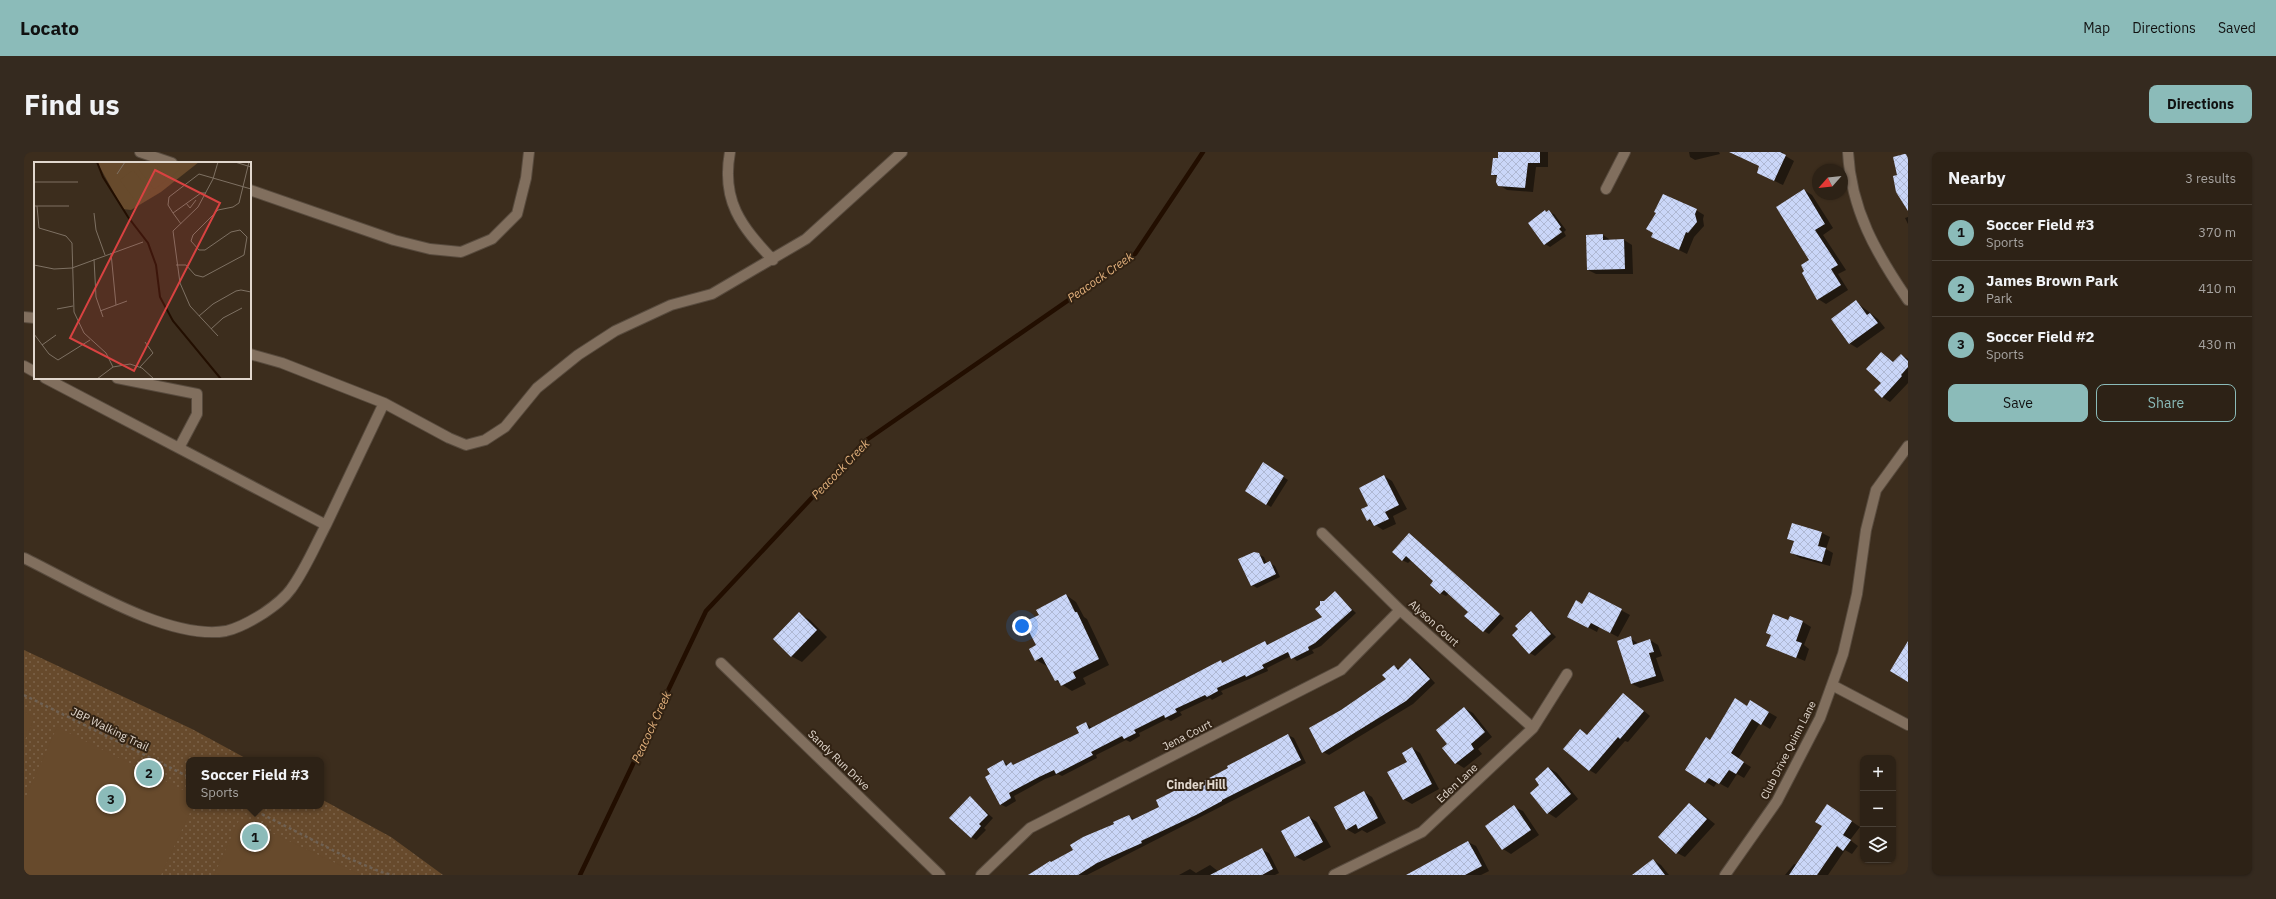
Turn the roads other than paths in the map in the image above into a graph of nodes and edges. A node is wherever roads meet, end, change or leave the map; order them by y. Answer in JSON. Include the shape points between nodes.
{"nodes":[{"id":1,"x":140,"y":152,"type":"edge"},
{"id":2,"x":529,"y":152,"type":"edge"},
{"id":3,"x":730,"y":152,"type":"edge"},
{"id":4,"x":902,"y":152,"type":"edge"},
{"id":5,"x":1625,"y":152,"type":"edge"},
{"id":6,"x":1848,"y":152,"type":"edge"},
{"id":7,"x":169,"y":162,"type":"edge"},
{"id":8,"x":1606,"y":189,"type":"dead end"},
{"id":9,"x":251,"y":190,"type":"edge"},
{"id":10,"x":773,"y":260,"type":"junction"},
{"id":11,"x":1908,"y":300,"type":"edge"},
{"id":12,"x":24,"y":317,"type":"edge"},
{"id":13,"x":34,"y":318,"type":"edge"},
{"id":14,"x":251,"y":354,"type":"edge"},
{"id":15,"x":24,"y":366,"type":"edge"},
{"id":16,"x":34,"y":371,"type":"edge"},
{"id":17,"x":47,"y":379,"type":"edge"},
{"id":18,"x":122,"y":379,"type":"edge"},
{"id":19,"x":384,"y":403,"type":"junction"},
{"id":20,"x":1908,"y":446,"type":"edge"},
{"id":21,"x":179,"y":448,"type":"junction"},
{"id":22,"x":326,"y":525,"type":"junction"},
{"id":23,"x":1322,"y":533,"type":"dead end"},
{"id":24,"x":24,"y":558,"type":"edge"},
{"id":25,"x":1400,"y":610,"type":"junction"},
{"id":26,"x":721,"y":663,"type":"dead end"},
{"id":27,"x":1567,"y":674,"type":"dead end"},
{"id":28,"x":1832,"y":685,"type":"junction"},
{"id":29,"x":1908,"y":725,"type":"edge"},
{"id":30,"x":1533,"y":728,"type":"junction"},
{"id":31,"x":940,"y":875,"type":"edge"},
{"id":32,"x":981,"y":875,"type":"edge"},
{"id":33,"x":1334,"y":875,"type":"edge"},
{"id":34,"x":1725,"y":875,"type":"edge"}],
"edges":[{"from":1,"to":7,"type":"street"},
{"from":2,"to":9,"type":"street","via":[[517,214],[492,239],[461,252],[430,249],[394,240]]},
{"from":3,"to":10,"type":"street","via":[[726,173],[734,211],[751,237]]},
{"from":4,"to":10,"type":"street","via":[[806,239]]},
{"from":5,"to":8,"type":"street"},
{"from":6,"to":11,"type":"street","via":[[1849,169],[1863,225],[1885,266]]},
{"from":10,"to":19,"type":"street","via":[[712,294],[670,305],[615,331],[578,355],[537,388],[505,427],[485,440],[466,445]]},
{"from":12,"to":13,"type":"street"},
{"from":14,"to":19,"type":"street","via":[[282,363]]},
{"from":15,"to":16,"type":"street"},
{"from":17,"to":21,"type":"street"},
{"from":18,"to":21,"type":"street","via":[[197,394],[197,414]]},
{"from":19,"to":22,"type":"street"},
{"from":20,"to":28,"type":"street","name":"Club Drive Quinn Lane","via":[[1876,490],[1866,530],[1855,601],[1843,654]]},
{"from":21,"to":22,"type":"street"},
{"from":22,"to":24,"type":"street","via":[[291,590],[276,605],[254,620],[226,631],[200,632],[168,626],[123,607]]},
{"from":23,"to":25,"type":"street","name":"Alyson Court"},
{"from":25,"to":30,"type":"street","name":"Alyson Court"},
{"from":25,"to":32,"type":"street","name":"Jena Court","via":[[1341,670],[1030,828]]},
{"from":26,"to":31,"type":"street","name":"Sandy Run Drive"},
{"from":27,"to":30,"type":"street","name":"Eden Lane"},
{"from":28,"to":29,"type":"street"},
{"from":28,"to":34,"type":"street","name":"Club Drive Quinn Lane","via":[[1820,718],[1777,801]]},
{"from":30,"to":33,"type":"street","name":"Eden Lane","via":[[1422,832]]}]}
